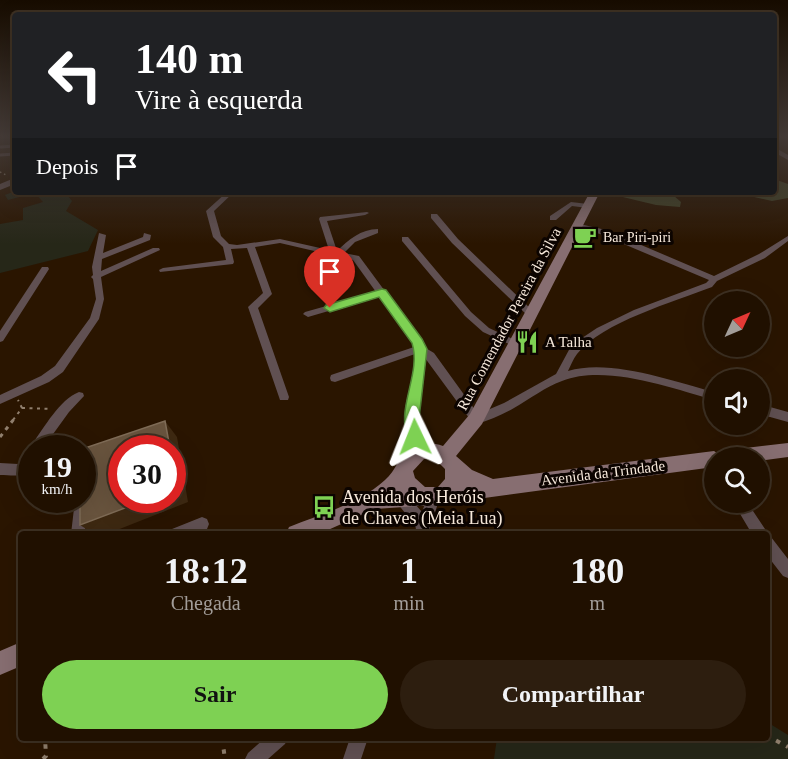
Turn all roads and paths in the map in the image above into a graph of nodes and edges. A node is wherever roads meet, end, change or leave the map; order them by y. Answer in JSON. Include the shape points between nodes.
{"nodes":[{"id":1,"x":228,"y":195,"type":"edge"},
{"id":2,"x":594,"y":195,"type":"edge"},
{"id":3,"x":588,"y":206,"type":"junction"},
{"id":4,"x":365,"y":213,"type":"dead end"},
{"id":5,"x":434,"y":216,"type":"dead end"},
{"id":6,"x":554,"y":218,"type":"dead end"},
{"id":7,"x":578,"y":225,"type":"junction"},
{"id":8,"x":375,"y":231,"type":"dead end"},
{"id":9,"x":147,"y":235,"type":"dead end"},
{"id":10,"x":102,"y":236,"type":"dead end"},
{"id":11,"x":788,"y":238,"type":"edge"},
{"id":12,"x":405,"y":239,"type":"dead end"},
{"id":13,"x":250,"y":245,"type":"junction"},
{"id":14,"x":227,"y":246,"type":"junction"},
{"id":15,"x":156,"y":250,"type":"dead end"},
{"id":16,"x":336,"y":253,"type":"junction"},
{"id":17,"x":99,"y":257,"type":"junction"},
{"id":18,"x":45,"y":269,"type":"dead end"},
{"id":19,"x":163,"y":270,"type":"dead end"},
{"id":20,"x":95,"y":277,"type":"junction"},
{"id":21,"x":714,"y":279,"type":"junction"},
{"id":22,"x":382,"y":293,"type":"junction"},
{"id":23,"x":308,"y":314,"type":"dead end"},
{"id":24,"x":531,"y":314,"type":"junction"},
{"id":25,"x":0,"y":339,"type":"edge"},
{"id":26,"x":516,"y":344,"type":"junction"},
{"id":27,"x":420,"y":349,"type":"junction"},
{"id":28,"x":560,"y":376,"type":"junction"},
{"id":29,"x":336,"y":378,"type":"dead end"},
{"id":30,"x":15,"y":394,"type":"junction"},
{"id":31,"x":704,"y":394,"type":"edge"},
{"id":32,"x":80,"y":396,"type":"dead end"},
{"id":33,"x":284,"y":397,"type":"dead end"},
{"id":34,"x":0,"y":400,"type":"edge"},
{"id":35,"x":22,"y":408,"type":"junction"},
{"id":36,"x":65,"y":410,"type":"junction"},
{"id":37,"x":770,"y":412,"type":"edge"},
{"id":38,"x":788,"y":417,"type":"edge"},
{"id":39,"x":476,"y":419,"type":"junction"},
{"id":40,"x":46,"y":435,"type":"edge"},
{"id":41,"x":0,"y":437,"type":"edge"},
{"id":42,"x":788,"y":450,"type":"edge"},
{"id":43,"x":419,"y":452,"type":"junction"},
{"id":44,"x":770,"y":452,"type":"edge"},
{"id":45,"x":450,"y":461,"type":"junction"},
{"id":46,"x":704,"y":463,"type":"edge"},
{"id":47,"x":0,"y":469,"type":"edge"},
{"id":48,"x":18,"y":470,"type":"edge"},
{"id":49,"x":404,"y":471,"type":"junction"},
{"id":50,"x":493,"y":487,"type":"junction"},
{"id":51,"x":434,"y":496,"type":"junction"},
{"id":52,"x":401,"y":498,"type":"junction"},
{"id":53,"x":373,"y":500,"type":"junction"},
{"id":54,"x":80,"y":513,"type":"edge"},
{"id":55,"x":746,"y":513,"type":"edge"},
{"id":56,"x":202,"y":524,"type":"dead end"},
{"id":57,"x":422,"y":530,"type":"edge"},
{"id":58,"x":78,"y":531,"type":"edge"},
{"id":59,"x":184,"y":531,"type":"edge"},
{"id":60,"x":303,"y":531,"type":"edge"},
{"id":61,"x":758,"y":531,"type":"edge"},
{"id":62,"x":770,"y":547,"type":"edge"},
{"id":63,"x":788,"y":571,"type":"edge"},
{"id":64,"x":18,"y":655,"type":"edge"},
{"id":65,"x":0,"y":663,"type":"edge"},
{"id":66,"x":770,"y":737,"type":"edge"},
{"id":67,"x":45,"y":741,"type":"edge"},
{"id":68,"x":222,"y":741,"type":"edge"},
{"id":69,"x":275,"y":741,"type":"edge"},
{"id":70,"x":358,"y":741,"type":"edge"},
{"id":71,"x":788,"y":747,"type":"edge"},
{"id":72,"x":43,"y":759,"type":"edge"},
{"id":73,"x":225,"y":759,"type":"edge"},
{"id":74,"x":254,"y":759,"type":"edge"},
{"id":75,"x":352,"y":759,"type":"edge"}],
"edges":[{"from":1,"to":14,"type":"street","via":[[210,212],[217,237]]},
{"from":2,"to":3,"type":"main road","name":"Rua Comendador Pereira da Silva"},
{"from":3,"to":6,"type":"street","via":[[571,204]]},
{"from":3,"to":7,"type":"main road","name":"Rua Comendador Pereira da Silva"},
{"from":4,"to":16,"type":"street","via":[[323,219]]},
{"from":5,"to":24,"type":"street"},
{"from":7,"to":21,"type":"street"},
{"from":7,"to":24,"type":"main road","name":"Rua Comendador Pereira da Silva"},
{"from":8,"to":16,"type":"street","via":[[352,240]]},
{"from":9,"to":17,"type":"street"},
{"from":10,"to":17,"type":"street"},
{"from":11,"to":21,"type":"street","via":[[762,256]]},
{"from":12,"to":26,"type":"street","via":[[468,314],[486,330]]},
{"from":13,"to":14,"type":"street"},
{"from":13,"to":16,"type":"street","via":[[280,241]]},
{"from":13,"to":33,"type":"street","via":[[268,294],[253,307]]},
{"from":14,"to":19,"type":"street","via":[[230,262]]},
{"from":15,"to":20,"type":"street"},
{"from":16,"to":22,"type":"street","via":[[356,258]]},
{"from":17,"to":20,"type":"street"},
{"from":18,"to":25,"type":"street"},
{"from":20,"to":30,"type":"street","via":[[98,308],[71,352],[59,369]]},
{"from":21,"to":28,"type":"street","via":[[709,285],[594,335],[575,351]]},
{"from":22,"to":23,"type":"street"},
{"from":22,"to":27,"type":"street"},
{"from":24,"to":26,"type":"main road","name":"Rua Comendador Pereira da Silva"},
{"from":26,"to":39,"type":"main road","name":"Rua Comendador Pereira da Silva"},
{"from":27,"to":29,"type":"street"},
{"from":27,"to":39,"type":"street"},
{"from":27,"to":43,"type":"street","via":[[412,419]]},
{"from":28,"to":31,"type":"street","via":[[602,372],[629,375]]},
{"from":28,"to":39,"type":"street","via":[[493,416]]},
{"from":30,"to":34,"type":"street"},
{"from":30,"to":35,"type":"path"},
{"from":32,"to":36,"type":"street"},
{"from":35,"to":36,"type":"path"},
{"from":35,"to":41,"type":"path"},
{"from":36,"to":40,"type":"street"},
{"from":37,"to":38,"type":"street"},
{"from":39,"to":45,"type":"main road","name":"Rua Comendador Pereira da Silva"},
{"from":42,"to":44,"type":"main road"},
{"from":43,"to":45,"type":"main road","via":[[432,450]]},
{"from":43,"to":49,"type":"main road","via":[[409,459]]},
{"from":45,"to":50,"type":"main road","via":[[471,479]]},
{"from":45,"to":51,"type":"main road","via":[[455,481],[452,488]]},
{"from":46,"to":50,"type":"main road","name":"Avenida da Trindade"},
{"from":47,"to":48,"type":"street"},
{"from":49,"to":51,"type":"main road","via":[[414,491]]},
{"from":49,"to":53,"type":"main road"},
{"from":50,"to":51,"type":"main road","name":"Avenida da Trindade"},
{"from":51,"to":52,"type":"main road","name":"Avenida da Trindade"},
{"from":51,"to":57,"type":"street"},
{"from":52,"to":53,"type":"main road","name":"Avenida da Trindade"},
{"from":52,"to":57,"type":"street","via":[[414,511]]},
{"from":53,"to":60,"type":"main road"},
{"from":54,"to":58,"type":"street"},
{"from":55,"to":61,"type":"street"},
{"from":56,"to":59,"type":"street"},
{"from":62,"to":63,"type":"street"},
{"from":64,"to":65,"type":"main road"},
{"from":66,"to":71,"type":"path"},
{"from":67,"to":72,"type":"path"},
{"from":68,"to":73,"type":"path"},
{"from":69,"to":74,"type":"street"},
{"from":70,"to":75,"type":"street"}]}
